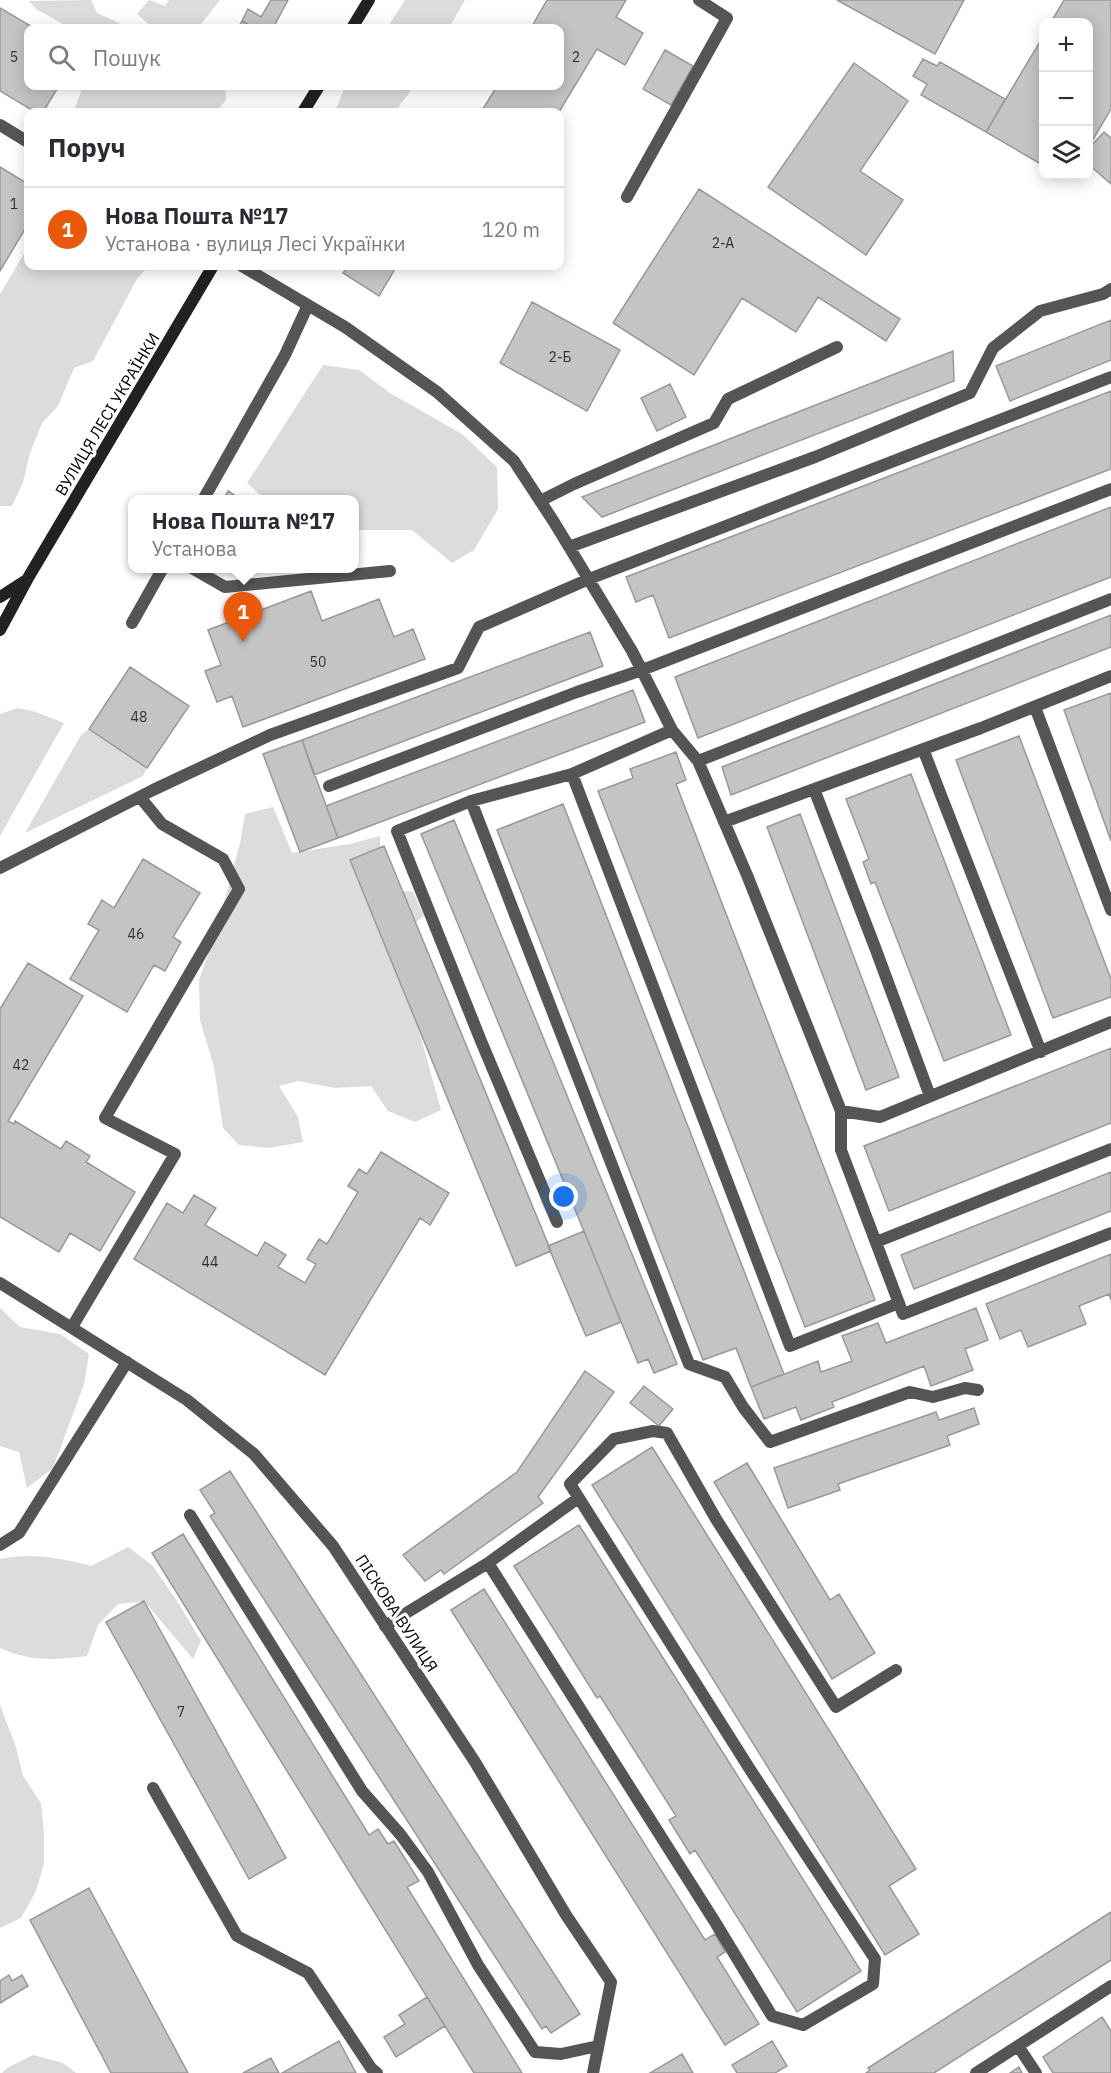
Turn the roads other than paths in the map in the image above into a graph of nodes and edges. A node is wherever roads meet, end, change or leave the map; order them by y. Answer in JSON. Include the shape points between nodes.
{"nodes":[{"id":1,"x":369,"y":0,"type":"edge"},
{"id":2,"x":699,"y":0,"type":"edge"},
{"id":3,"x":354,"y":24,"type":"edge"},
{"id":4,"x":317,"y":90,"type":"edge"},
{"id":5,"x":305,"y":108,"type":"edge"},
{"id":6,"x":0,"y":125,"type":"edge"},
{"id":7,"x":24,"y":140,"type":"edge"},
{"id":8,"x":627,"y":197,"type":"dead end"},
{"id":9,"x":211,"y":270,"type":"edge"},
{"id":10,"x":249,"y":270,"type":"edge"},
{"id":11,"x":1111,"y":289,"type":"edge"},
{"id":12,"x":308,"y":305,"type":"junction"},
{"id":13,"x":837,"y":347,"type":"dead end"},
{"id":14,"x":1111,"y":377,"type":"edge"},
{"id":15,"x":1111,"y":489,"type":"edge"},
{"id":16,"x":206,"y":495,"type":"edge"},
{"id":17,"x":540,"y":501,"type":"junction"},
{"id":18,"x":569,"y":547,"type":"junction"},
{"id":19,"x":390,"y":571,"type":"dead end"},
{"id":20,"x":160,"y":573,"type":"edge"},
{"id":21,"x":201,"y":573,"type":"edge"},
{"id":22,"x":28,"y":578,"type":"junction"},
{"id":23,"x":589,"y":579,"type":"junction"},
{"id":24,"x":0,"y":597,"type":"edge"},
{"id":25,"x":1111,"y":599,"type":"edge"},
{"id":26,"x":132,"y":623,"type":"dead end"},
{"id":27,"x":0,"y":630,"type":"edge"},
{"id":28,"x":642,"y":670,"type":"junction"},
{"id":29,"x":1111,"y":676,"type":"edge"},
{"id":30,"x":1035,"y":707,"type":"junction"},
{"id":31,"x":672,"y":730,"type":"junction"},
{"id":32,"x":923,"y":749,"type":"junction"},
{"id":33,"x":698,"y":761,"type":"junction"},
{"id":34,"x":572,"y":774,"type":"junction"},
{"id":35,"x":329,"y":786,"type":"dead end"},
{"id":36,"x":813,"y":789,"type":"junction"},
{"id":37,"x":140,"y":797,"type":"junction"},
{"id":38,"x":471,"y":801,"type":"junction"},
{"id":39,"x":724,"y":822,"type":"junction"},
{"id":40,"x":0,"y":868,"type":"edge"},
{"id":41,"x":1111,"y":910,"type":"edge"},
{"id":42,"x":1111,"y":1022,"type":"edge"},
{"id":43,"x":1041,"y":1052,"type":"junction"},
{"id":44,"x":930,"y":1096,"type":"junction"},
{"id":45,"x":841,"y":1111,"type":"junction"},
{"id":46,"x":1111,"y":1149,"type":"edge"},
{"id":47,"x":557,"y":1222,"type":"dead end"},
{"id":48,"x":1111,"y":1233,"type":"edge"},
{"id":49,"x":876,"y":1242,"type":"junction"},
{"id":50,"x":0,"y":1282,"type":"edge"},
{"id":51,"x":899,"y":1303,"type":"junction"},
{"id":52,"x":72,"y":1327,"type":"junction"},
{"id":53,"x":127,"y":1362,"type":"junction"},
{"id":54,"x":978,"y":1390,"type":"dead end"},
{"id":55,"x":577,"y":1498,"type":"junction"},
{"id":56,"x":189,"y":1515,"type":"dead end"},
{"id":57,"x":0,"y":1545,"type":"edge"},
{"id":58,"x":488,"y":1563,"type":"junction"},
{"id":59,"x":385,"y":1626,"type":"junction"},
{"id":60,"x":896,"y":1670,"type":"dead end"},
{"id":61,"x":153,"y":1788,"type":"dead end"},
{"id":62,"x":1111,"y":1986,"type":"edge"},
{"id":63,"x":598,"y":2046,"type":"junction"},
{"id":64,"x":1018,"y":2046,"type":"junction"},
{"id":65,"x":377,"y":2073,"type":"edge"},
{"id":66,"x":593,"y":2073,"type":"edge"},
{"id":67,"x":976,"y":2073,"type":"edge"},
{"id":68,"x":1036,"y":2073,"type":"edge"}],
"edges":[{"from":1,"to":3,"type":"main road"},
{"from":2,"to":8,"type":"street","via":[[727,18]]},
{"from":4,"to":5,"type":"main road"},
{"from":6,"to":7,"type":"street"},
{"from":9,"to":22,"type":"main road","name":"ВУЛИЦЯ ЛЕСІ УКРАЇНКИ"},
{"from":10,"to":12,"type":"street"},
{"from":11,"to":18,"type":"street","via":[[1040,311],[993,348],[969,393],[815,457]]},
{"from":12,"to":16,"type":"street","via":[[285,355]]},
{"from":12,"to":17,"type":"street","via":[[437,392],[514,461]]},
{"from":13,"to":17,"type":"street","via":[[728,399],[714,423]]},
{"from":14,"to":23,"type":"street"},
{"from":15,"to":28,"type":"street"},
{"from":17,"to":18,"type":"street"},
{"from":18,"to":23,"type":"street"},
{"from":19,"to":21,"type":"street","via":[[225,587]]},
{"from":20,"to":26,"type":"street"},
{"from":22,"to":24,"type":"main road"},
{"from":22,"to":27,"type":"main road","name":"ВУЛИЦЯ ЛЕСІ УКРАЇНКИ"},
{"from":23,"to":28,"type":"street"},
{"from":23,"to":37,"type":"street","via":[[479,627],[458,668],[270,735]]},
{"from":25,"to":33,"type":"street"},
{"from":28,"to":31,"type":"street"},
{"from":28,"to":35,"type":"street"},
{"from":29,"to":30,"type":"street"},
{"from":30,"to":32,"type":"street"},
{"from":30,"to":41,"type":"street"},
{"from":31,"to":33,"type":"street"},
{"from":31,"to":34,"type":"street"},
{"from":32,"to":36,"type":"street"},
{"from":32,"to":43,"type":"street"},
{"from":33,"to":39,"type":"street"},
{"from":34,"to":38,"type":"street"},
{"from":34,"to":51,"type":"street","via":[[790,1346]]},
{"from":36,"to":39,"type":"street"},
{"from":36,"to":44,"type":"street"},
{"from":37,"to":40,"type":"street"},
{"from":37,"to":52,"type":"street","via":[[162,824],[223,859],[239,889],[105,1118],[175,1154]]},
{"from":38,"to":47,"type":"street","via":[[397,831]]},
{"from":38,"to":54,"type":"street","via":[[689,1364],[725,1377],[770,1442],[910,1392],[933,1397],[965,1388]]},
{"from":39,"to":45,"type":"street"},
{"from":42,"to":43,"type":"street"},
{"from":43,"to":44,"type":"street"},
{"from":44,"to":45,"type":"street","via":[[880,1117]]},
{"from":45,"to":49,"type":"street","via":[[841,1150]]},
{"from":46,"to":49,"type":"street"},
{"from":48,"to":51,"type":"street","via":[[903,1314]]},
{"from":49,"to":51,"type":"street"},
{"from":50,"to":52,"type":"street","name":"ПІСКОВА ВУЛИЦЯ"},
{"from":52,"to":53,"type":"street","name":"ПІСКОВА ВУЛИЦЯ"},
{"from":53,"to":57,"type":"street","via":[[19,1533]]},
{"from":53,"to":59,"type":"street","name":"ПІСКОВА ВУЛИЦЯ","via":[[187,1400],[254,1454],[333,1546]]},
{"from":55,"to":58,"type":"street"},
{"from":55,"to":58,"type":"street","via":[[875,1959],[873,1984],[803,2025],[772,2016]]},
{"from":55,"to":60,"type":"street","via":[[570,1484],[614,1439],[653,1431],[667,1433],[716,1519],[836,1707]]},
{"from":56,"to":63,"type":"street","via":[[362,1791],[428,1872],[478,1965],[535,2052],[561,2054]]},
{"from":58,"to":59,"type":"street"},
{"from":59,"to":63,"type":"street","name":"ПІСКОВА ВУЛИЦЯ","via":[[475,1762],[566,1915],[611,1982]]},
{"from":61,"to":65,"type":"street","via":[[237,1936],[308,1973]]},
{"from":62,"to":64,"type":"street"},
{"from":63,"to":66,"type":"street","name":"ПІСКОВА ВУЛИЦЯ"},
{"from":64,"to":67,"type":"street"},
{"from":64,"to":68,"type":"street"}]}
